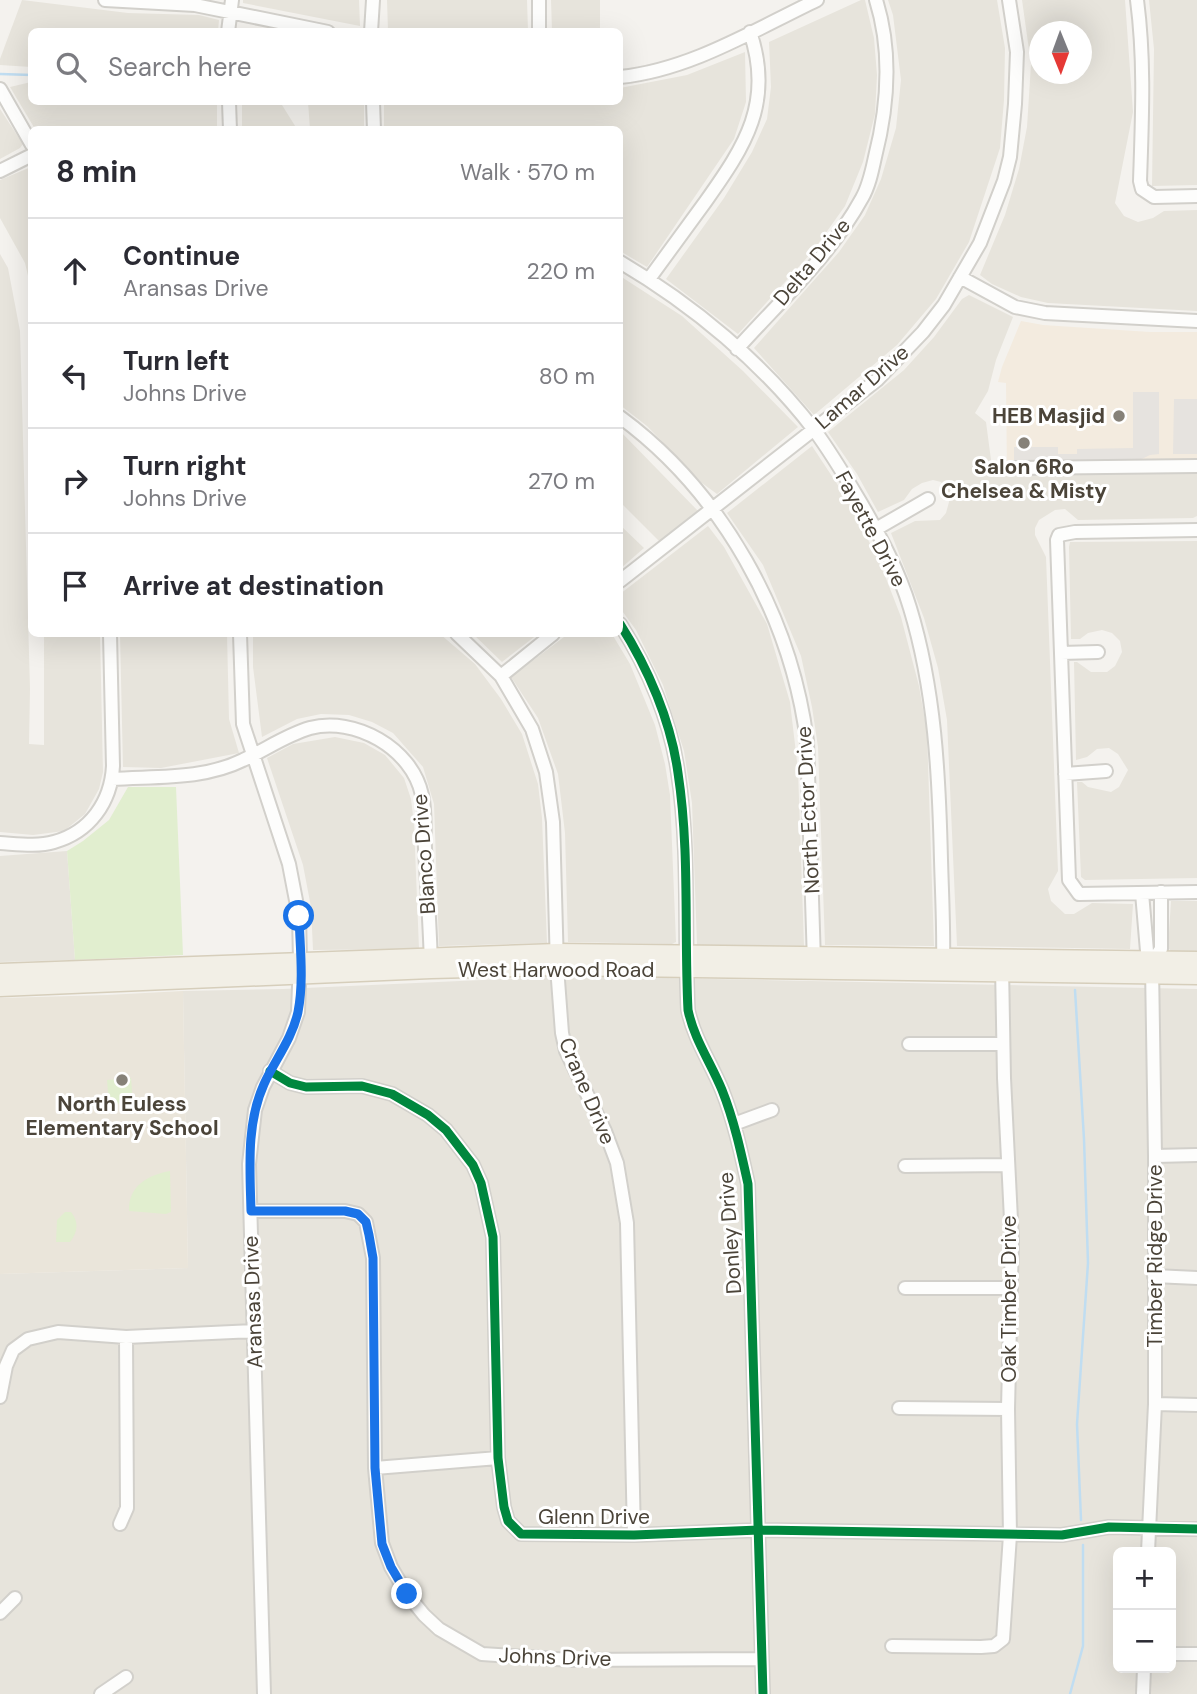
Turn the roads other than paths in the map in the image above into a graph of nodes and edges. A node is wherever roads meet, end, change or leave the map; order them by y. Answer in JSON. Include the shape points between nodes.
{"nodes":[{"id":1,"x":105,"y":0,"type":"edge"},
{"id":2,"x":113,"y":0,"type":"edge"},
{"id":3,"x":373,"y":0,"type":"edge"},
{"id":4,"x":539,"y":0,"type":"edge"},
{"id":5,"x":817,"y":0,"type":"edge"},
{"id":6,"x":876,"y":0,"type":"edge"},
{"id":7,"x":1009,"y":0,"type":"edge"},
{"id":8,"x":1137,"y":0,"type":"edge"},
{"id":9,"x":231,"y":6,"type":"edge"},
{"id":10,"x":228,"y":28,"type":"edge"},
{"id":11,"x":313,"y":28,"type":"edge"},
{"id":12,"x":371,"y":28,"type":"edge"},
{"id":13,"x":539,"y":28,"type":"edge"},
{"id":14,"x":750,"y":32,"type":"junction"},
{"id":15,"x":623,"y":77,"type":"edge"},
{"id":16,"x":0,"y":89,"type":"edge"},
{"id":17,"x":229,"y":105,"type":"edge"},
{"id":18,"x":373,"y":105,"type":"edge"},
{"id":19,"x":230,"y":126,"type":"edge"},
{"id":20,"x":373,"y":126,"type":"edge"},
{"id":21,"x":28,"y":138,"type":"edge"},
{"id":22,"x":28,"y":157,"type":"edge"},
{"id":23,"x":0,"y":171,"type":"edge"},
{"id":24,"x":1197,"y":197,"type":"edge"},
{"id":25,"x":623,"y":264,"type":"edge"},
{"id":26,"x":960,"y":277,"type":"junction"},
{"id":27,"x":649,"y":279,"type":"junction"},
{"id":28,"x":1197,"y":321,"type":"edge"},
{"id":29,"x":737,"y":349,"type":"junction"},
{"id":30,"x":623,"y":420,"type":"edge"},
{"id":31,"x":814,"y":430,"type":"junction"},
{"id":32,"x":1197,"y":466,"type":"edge"},
{"id":33,"x":1014,"y":468,"type":"dead end"},
{"id":34,"x":928,"y":499,"type":"dead end"},
{"id":35,"x":713,"y":510,"type":"junction"},
{"id":36,"x":876,"y":529,"type":"junction"},
{"id":37,"x":1197,"y":530,"type":"edge"},
{"id":38,"x":623,"y":579,"type":"edge"},
{"id":39,"x":623,"y":629,"type":"edge"},
{"id":40,"x":110,"y":637,"type":"edge"},
{"id":41,"x":240,"y":637,"type":"edge"},
{"id":42,"x":460,"y":637,"type":"edge"},
{"id":43,"x":549,"y":637,"type":"edge"},
{"id":44,"x":1098,"y":652,"type":"dead end"},
{"id":45,"x":1061,"y":653,"type":"junction"},
{"id":46,"x":501,"y":676,"type":"junction"},
{"id":47,"x":252,"y":754,"type":"junction"},
{"id":48,"x":1106,"y":771,"type":"dead end"},
{"id":49,"x":1065,"y":774,"type":"junction"},
{"id":50,"x":112,"y":779,"type":"junction"},
{"id":51,"x":0,"y":844,"type":"edge"},
{"id":52,"x":1161,"y":892,"type":"junction"},
{"id":53,"x":1197,"y":892,"type":"edge"},
{"id":54,"x":1142,"y":893,"type":"junction"},
{"id":55,"x":300,"y":960,"type":"junction"},
{"id":56,"x":557,"y":960,"type":"junction"},
{"id":57,"x":1197,"y":960,"type":"edge"},
{"id":58,"x":686,"y":962,"type":"junction"},
{"id":59,"x":431,"y":963,"type":"junction"},
{"id":60,"x":814,"y":963,"type":"junction"},
{"id":61,"x":943,"y":966,"type":"junction"},
{"id":62,"x":1002,"y":966,"type":"junction"},
{"id":63,"x":1152,"y":968,"type":"junction"},
{"id":64,"x":1197,"y":976,"type":"edge"},
{"id":65,"x":300,"y":977,"type":"junction"},
{"id":66,"x":6,"y":980,"type":"edge"},
{"id":67,"x":909,"y":1044,"type":"dead end"},
{"id":68,"x":1003,"y":1044,"type":"junction"},
{"id":69,"x":270,"y":1071,"type":"junction"},
{"id":70,"x":772,"y":1110,"type":"dead end"},
{"id":71,"x":734,"y":1124,"type":"junction"},
{"id":72,"x":1197,"y":1155,"type":"edge"},
{"id":73,"x":1155,"y":1156,"type":"junction"},
{"id":74,"x":905,"y":1166,"type":"dead end"},
{"id":75,"x":1007,"y":1166,"type":"junction"},
{"id":76,"x":251,"y":1211,"type":"junction"},
{"id":77,"x":1154,"y":1276,"type":"junction"},
{"id":78,"x":1197,"y":1278,"type":"edge"},
{"id":79,"x":905,"y":1288,"type":"dead end"},
{"id":80,"x":1011,"y":1288,"type":"junction"},
{"id":81,"x":254,"y":1331,"type":"junction"},
{"id":82,"x":126,"y":1336,"type":"junction"},
{"id":83,"x":0,"y":1397,"type":"edge"},
{"id":84,"x":1154,"y":1404,"type":"junction"},
{"id":85,"x":1197,"y":1405,"type":"edge"},
{"id":86,"x":900,"y":1408,"type":"dead end"},
{"id":87,"x":1009,"y":1409,"type":"junction"},
{"id":88,"x":498,"y":1458,"type":"junction"},
{"id":89,"x":375,"y":1468,"type":"junction"},
{"id":90,"x":121,"y":1524,"type":"dead end"},
{"id":91,"x":1149,"y":1528,"type":"junction"},
{"id":92,"x":1197,"y":1529,"type":"edge"},
{"id":93,"x":759,"y":1530,"type":"junction"},
{"id":94,"x":634,"y":1535,"type":"junction"},
{"id":95,"x":1010,"y":1535,"type":"junction"},
{"id":96,"x":1148,"y":1547,"type":"edge"},
{"id":97,"x":15,"y":1598,"type":"dead end"},
{"id":98,"x":0,"y":1613,"type":"edge"},
{"id":99,"x":892,"y":1646,"type":"dead end"},
{"id":100,"x":1176,"y":1654,"type":"edge"},
{"id":101,"x":1197,"y":1654,"type":"edge"},
{"id":102,"x":762,"y":1659,"type":"junction"},
{"id":103,"x":1144,"y":1673,"type":"edge"},
{"id":104,"x":126,"y":1677,"type":"dead end"},
{"id":105,"x":101,"y":1694,"type":"edge"},
{"id":106,"x":264,"y":1694,"type":"edge"},
{"id":107,"x":763,"y":1694,"type":"edge"},
{"id":108,"x":1143,"y":1694,"type":"edge"}],
"edges":[{"from":1,"to":2,"type":"street"},
{"from":2,"to":9,"type":"street"},
{"from":3,"to":12,"type":"street"},
{"from":4,"to":13,"type":"street"},
{"from":5,"to":14,"type":"street"},
{"from":6,"to":29,"type":"street","name":"Delta Drive","via":[[885,36],[886,85],[883,123],[863,197],[831,245]]},
{"from":7,"to":26,"type":"street","name":"Lamar Drive","via":[[1017,52],[1010,157],[995,208]]},
{"from":8,"to":24,"type":"street","via":[[1144,102],[1142,188],[1154,197]]},
{"from":9,"to":10,"type":"street"},
{"from":9,"to":11,"type":"street"},
{"from":14,"to":15,"type":"street","via":[[693,58]]},
{"from":14,"to":27,"type":"street","via":[[759,84],[752,125],[734,161]]},
{"from":16,"to":21,"type":"street"},
{"from":17,"to":19,"type":"street"},
{"from":18,"to":20,"type":"street"},
{"from":22,"to":23,"type":"street"},
{"from":25,"to":27,"type":"street","name":"Fayette Drive"},
{"from":26,"to":28,"type":"street","via":[[1016,307],[1045,313]]},
{"from":26,"to":31,"type":"street","name":"Lamar Drive","via":[[923,332],[877,380]]},
{"from":27,"to":29,"type":"street","name":"Fayette Drive"},
{"from":29,"to":31,"type":"street","name":"Fayette Drive"},
{"from":30,"to":35,"type":"street","name":"North Ector Drive","via":[[687,478]]},
{"from":31,"to":35,"type":"street","name":"Lamar Drive"},
{"from":31,"to":36,"type":"street","name":"Fayette Drive"},
{"from":32,"to":33,"type":"street"},
{"from":34,"to":36,"type":"street"},
{"from":35,"to":38,"type":"street","name":"Lamar Drive"},
{"from":35,"to":60,"type":"street","name":"North Ector Drive","via":[[774,618],[803,712],[809,766]]},
{"from":36,"to":61,"type":"street","name":"Fayette Drive","via":[[909,605],[932,715],[939,781]]},
{"from":37,"to":45,"type":"street","via":[[1059,535]]},
{"from":39,"to":58,"type":"street","name":"Donley Drive","via":[[646,670],[678,772]]},
{"from":40,"to":50,"type":"street"},
{"from":41,"to":47,"type":"street","name":"Aransas Drive","via":[[241,711]]},
{"from":42,"to":46,"type":"street","name":"Crane Drive"},
{"from":43,"to":46,"type":"street"},
{"from":44,"to":45,"type":"street"},
{"from":45,"to":49,"type":"street"},
{"from":46,"to":56,"type":"street","name":"Crane Drive","via":[[532,729],[546,772],[554,822]]},
{"from":47,"to":50,"type":"street","name":"Blanco Drive","via":[[185,776]]},
{"from":47,"to":55,"type":"street","name":"Aransas Drive","via":[[289,864],[299,916]]},
{"from":47,"to":59,"type":"street","name":"Blanco Drive","via":[[310,728],[341,726],[372,735],[405,763],[423,796]]},
{"from":48,"to":49,"type":"street"},
{"from":49,"to":54,"type":"street","via":[[1072,888],[1079,894]]},
{"from":50,"to":51,"type":"street","via":[[102,807],[83,828],[54,842]]},
{"from":52,"to":53,"type":"street"},
{"from":52,"to":54,"type":"street"},
{"from":52,"to":63,"type":"street","via":[[1161,948]]},
{"from":54,"to":63,"type":"street","via":[[1146,951]]},
{"from":55,"to":59,"type":"main road","name":"West Harwood Road"},
{"from":55,"to":65,"type":"street","name":"Aransas Drive"},
{"from":55,"to":66,"type":"main road","name":"West Harwood Road"},
{"from":56,"to":58,"type":"main road","name":"West Harwood Road"},
{"from":56,"to":59,"type":"main road","name":"West Harwood Road"},
{"from":56,"to":94,"type":"street","name":"Crane Drive","via":[[566,1051],[617,1163],[627,1223]]},
{"from":57,"to":63,"type":"main road","name":"West Harwood Road"},
{"from":58,"to":60,"type":"main road","name":"West Harwood Road"},
{"from":58,"to":71,"type":"street","name":"Donley Drive","via":[[692,1027]]},
{"from":59,"to":65,"type":"main road","name":"West Harwood Road"},
{"from":60,"to":61,"type":"main road","name":"West Harwood Road"},
{"from":61,"to":62,"type":"main road","name":"West Harwood Road"},
{"from":62,"to":63,"type":"main road","name":"West Harwood Road"},
{"from":62,"to":68,"type":"street","name":"Oak Timber Drive"},
{"from":63,"to":64,"type":"main road","name":"West Harwood Road"},
{"from":63,"to":73,"type":"street","name":"Timber Ridge Drive"},
{"from":65,"to":66,"type":"main road","name":"West Harwood Road"},
{"from":65,"to":69,"type":"street","name":"Aransas Drive","via":[[295,1021]]},
{"from":67,"to":68,"type":"street"},
{"from":68,"to":75,"type":"street","name":"Oak Timber Drive"},
{"from":69,"to":76,"type":"street","name":"Aransas Drive","via":[[252,1127]]},
{"from":69,"to":88,"type":"street","name":"Glenn Drive","via":[[306,1087],[362,1086],[392,1094],[446,1130],[473,1165],[493,1237]]},
{"from":70,"to":71,"type":"street"},
{"from":71,"to":93,"type":"street","name":"Donley Drive","via":[[748,1184]]},
{"from":72,"to":73,"type":"street"},
{"from":73,"to":77,"type":"street","name":"Timber Ridge Drive"},
{"from":74,"to":75,"type":"street"},
{"from":75,"to":80,"type":"street","name":"Oak Timber Drive"},
{"from":76,"to":81,"type":"street","name":"Aransas Drive"},
{"from":76,"to":89,"type":"street","name":"Johns Drive","via":[[345,1211],[366,1222],[373,1258]]},
{"from":77,"to":78,"type":"street"},
{"from":77,"to":84,"type":"street","name":"Timber Ridge Drive"},
{"from":79,"to":80,"type":"street"},
{"from":80,"to":87,"type":"street","name":"Oak Timber Drive"},
{"from":81,"to":82,"type":"street"},
{"from":81,"to":106,"type":"street","name":"Aransas Drive"},
{"from":82,"to":83,"type":"street","via":[[58,1332],[28,1339],[13,1350]]},
{"from":82,"to":90,"type":"street","via":[[127,1508]]},
{"from":84,"to":85,"type":"street"},
{"from":84,"to":91,"type":"street","name":"Timber Ridge Drive"},
{"from":86,"to":87,"type":"street"},
{"from":87,"to":95,"type":"street","name":"Oak Timber Drive"},
{"from":88,"to":89,"type":"street"},
{"from":88,"to":94,"type":"street","name":"Glenn Drive","via":[[508,1521],[521,1534]]},
{"from":89,"to":102,"type":"street","name":"Johns Drive","via":[[382,1544],[391,1567],[407,1594],[439,1629],[482,1654],[571,1660]]},
{"from":91,"to":92,"type":"street","name":"Glenn Drive"},
{"from":91,"to":95,"type":"street","name":"Glenn Drive"},
{"from":91,"to":96,"type":"street","name":"Timber Ridge Drive"},
{"from":93,"to":94,"type":"street","name":"Glenn Drive"},
{"from":93,"to":95,"type":"street","name":"Glenn Drive"},
{"from":93,"to":102,"type":"street","name":"Donley Drive"},
{"from":95,"to":99,"type":"street","name":"Oak Timber Drive","via":[[1003,1639],[994,1646],[981,1647]]},
{"from":97,"to":98,"type":"street"},
{"from":100,"to":101,"type":"street"},
{"from":102,"to":107,"type":"street","name":"Donley Drive"},
{"from":103,"to":108,"type":"street"},
{"from":104,"to":105,"type":"street"}]}
